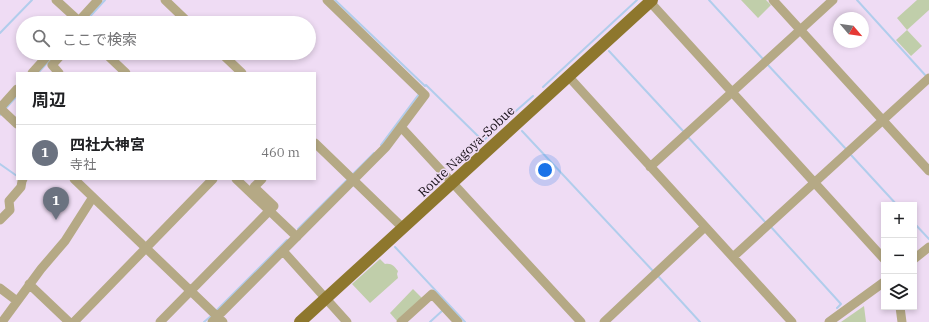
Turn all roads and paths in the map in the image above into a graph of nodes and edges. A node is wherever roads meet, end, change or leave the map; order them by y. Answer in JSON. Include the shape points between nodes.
{"nodes":[{"id":1,"x":56,"y":0,"type":"edge"},
{"id":2,"x":98,"y":0,"type":"edge"},
{"id":3,"x":166,"y":0,"type":"edge"},
{"id":4,"x":327,"y":0,"type":"edge"},
{"id":5,"x":773,"y":0,"type":"edge"},
{"id":6,"x":833,"y":0,"type":"edge"},
{"id":7,"x":651,"y":1,"type":"edge"},
{"id":8,"x":72,"y":16,"type":"edge"},
{"id":9,"x":83,"y":16,"type":"edge"},
{"id":10,"x":182,"y":16,"type":"edge"},
{"id":11,"x":800,"y":30,"type":"junction"},
{"id":12,"x":44,"y":60,"type":"edge"},
{"id":13,"x":57,"y":60,"type":"edge"},
{"id":14,"x":112,"y":60,"type":"edge"},
{"id":15,"x":228,"y":60,"type":"edge"},
{"id":16,"x":33,"y":72,"type":"edge"},
{"id":17,"x":58,"y":72,"type":"edge"},
{"id":18,"x":124,"y":72,"type":"edge"},
{"id":19,"x":241,"y":72,"type":"edge"},
{"id":20,"x":568,"y":76,"type":"junction"},
{"id":21,"x":929,"y":78,"type":"edge"},
{"id":22,"x":16,"y":90,"type":"edge"},
{"id":23,"x":732,"y":92,"type":"junction"},
{"id":24,"x":0,"y":108,"type":"edge"},
{"id":25,"x":883,"y":121,"type":"junction"},
{"id":26,"x":16,"y":123,"type":"edge"},
{"id":27,"x":401,"y":127,"type":"junction"},
{"id":28,"x":316,"y":144,"type":"edge"},
{"id":29,"x":650,"y":167,"type":"junction"},
{"id":30,"x":929,"y":171,"type":"edge"},
{"id":31,"x":22,"y":180,"type":"edge"},
{"id":32,"x":78,"y":180,"type":"edge"},
{"id":33,"x":212,"y":180,"type":"edge"},
{"id":34,"x":237,"y":180,"type":"edge"},
{"id":35,"x":261,"y":180,"type":"edge"},
{"id":36,"x":353,"y":180,"type":"junction"},
{"id":37,"x":452,"y":183,"type":"junction"},
{"id":38,"x":815,"y":183,"type":"junction"},
{"id":39,"x":93,"y":197,"type":"junction"},
{"id":40,"x":269,"y":211,"type":"junction"},
{"id":41,"x":0,"y":220,"type":"edge"},
{"id":42,"x":705,"y":227,"type":"junction"},
{"id":43,"x":403,"y":228,"type":"junction"},
{"id":44,"x":297,"y":237,"type":"junction"},
{"id":45,"x":146,"y":247,"type":"junction"},
{"id":46,"x":929,"y":247,"type":"edge"},
{"id":47,"x":282,"y":251,"type":"junction"},
{"id":48,"x":881,"y":256,"type":"edge"},
{"id":49,"x":733,"y":257,"type":"junction"},
{"id":50,"x":917,"y":257,"type":"edge"},
{"id":51,"x":29,"y":284,"type":"junction"},
{"id":52,"x":881,"y":284,"type":"edge"},
{"id":53,"x":0,"y":288,"type":"edge"},
{"id":54,"x":191,"y":291,"type":"junction"},
{"id":55,"x":326,"y":299,"type":"junction"},
{"id":56,"x":17,"y":300,"type":"junction"},
{"id":57,"x":900,"y":310,"type":"edge"},
{"id":58,"x":218,"y":320,"type":"edge"},
{"id":59,"x":2,"y":322,"type":"edge"},
{"id":60,"x":69,"y":322,"type":"edge"},
{"id":61,"x":74,"y":322,"type":"edge"},
{"id":62,"x":160,"y":322,"type":"edge"},
{"id":63,"x":300,"y":322,"type":"edge"},
{"id":64,"x":347,"y":322,"type":"edge"},
{"id":65,"x":401,"y":322,"type":"edge"},
{"id":66,"x":458,"y":322,"type":"edge"},
{"id":67,"x":582,"y":322,"type":"edge"},
{"id":68,"x":604,"y":322,"type":"edge"},
{"id":69,"x":792,"y":322,"type":"edge"},
{"id":70,"x":829,"y":322,"type":"edge"},
{"id":71,"x":902,"y":322,"type":"edge"}],
"edges":[{"from":1,"to":8,"type":"street"},
{"from":2,"to":9,"type":"street"},
{"from":3,"to":10,"type":"street"},
{"from":4,"to":27,"type":"street","via":[[425,95]]},
{"from":5,"to":11,"type":"street"},
{"from":6,"to":11,"type":"street"},
{"from":7,"to":20,"type":"main road","name":"Route Nagoya-Sobue"},
{"from":7,"to":23,"type":"street"},
{"from":11,"to":23,"type":"street"},
{"from":11,"to":25,"type":"street"},
{"from":12,"to":16,"type":"street"},
{"from":13,"to":17,"type":"street","via":[[52,65]]},
{"from":14,"to":18,"type":"street"},
{"from":15,"to":19,"type":"street"},
{"from":20,"to":29,"type":"street"},
{"from":20,"to":37,"type":"main road","name":"Route Nagoya-Sobue"},
{"from":21,"to":25,"type":"street"},
{"from":22,"to":24,"type":"street"},
{"from":23,"to":29,"type":"street"},
{"from":23,"to":38,"type":"street"},
{"from":24,"to":26,"type":"street"},
{"from":25,"to":30,"type":"street"},
{"from":25,"to":38,"type":"street"},
{"from":27,"to":36,"type":"street","via":[[386,147]]},
{"from":27,"to":37,"type":"street"},
{"from":28,"to":36,"type":"street"},
{"from":29,"to":42,"type":"street"},
{"from":31,"to":41,"type":"street","via":[[21,187],[10,200],[10,210]]},
{"from":32,"to":39,"type":"street"},
{"from":33,"to":45,"type":"street"},
{"from":34,"to":40,"type":"street"},
{"from":35,"to":40,"type":"street","via":[[254,187],[274,206]]},
{"from":36,"to":43,"type":"street"},
{"from":36,"to":44,"type":"street"},
{"from":37,"to":43,"type":"main road","name":"Route Nagoya-Sobue"},
{"from":37,"to":67,"type":"street"},
{"from":38,"to":48,"type":"street"},
{"from":38,"to":49,"type":"street"},
{"from":39,"to":45,"type":"street"},
{"from":39,"to":51,"type":"street","via":[[65,241]]},
{"from":40,"to":44,"type":"street"},
{"from":40,"to":54,"type":"street"},
{"from":42,"to":49,"type":"street"},
{"from":42,"to":68,"type":"street"},
{"from":43,"to":55,"type":"main road","name":"Route Nagoya-Sobue"},
{"from":44,"to":47,"type":"street"},
{"from":45,"to":54,"type":"street"},
{"from":45,"to":61,"type":"street"},
{"from":46,"to":50,"type":"street"},
{"from":47,"to":55,"type":"street"},
{"from":47,"to":58,"type":"street"},
{"from":49,"to":69,"type":"street"},
{"from":51,"to":56,"type":"street"},
{"from":51,"to":60,"type":"street"},
{"from":52,"to":70,"type":"street"},
{"from":53,"to":56,"type":"street"},
{"from":54,"to":58,"type":"street"},
{"from":54,"to":62,"type":"street"},
{"from":55,"to":63,"type":"main road","name":"Route Nagoya-Sobue"},
{"from":55,"to":64,"type":"street"},
{"from":56,"to":59,"type":"street"},
{"from":57,"to":71,"type":"street"},
{"from":65,"to":66,"type":"street","via":[[432,294]]}]}
